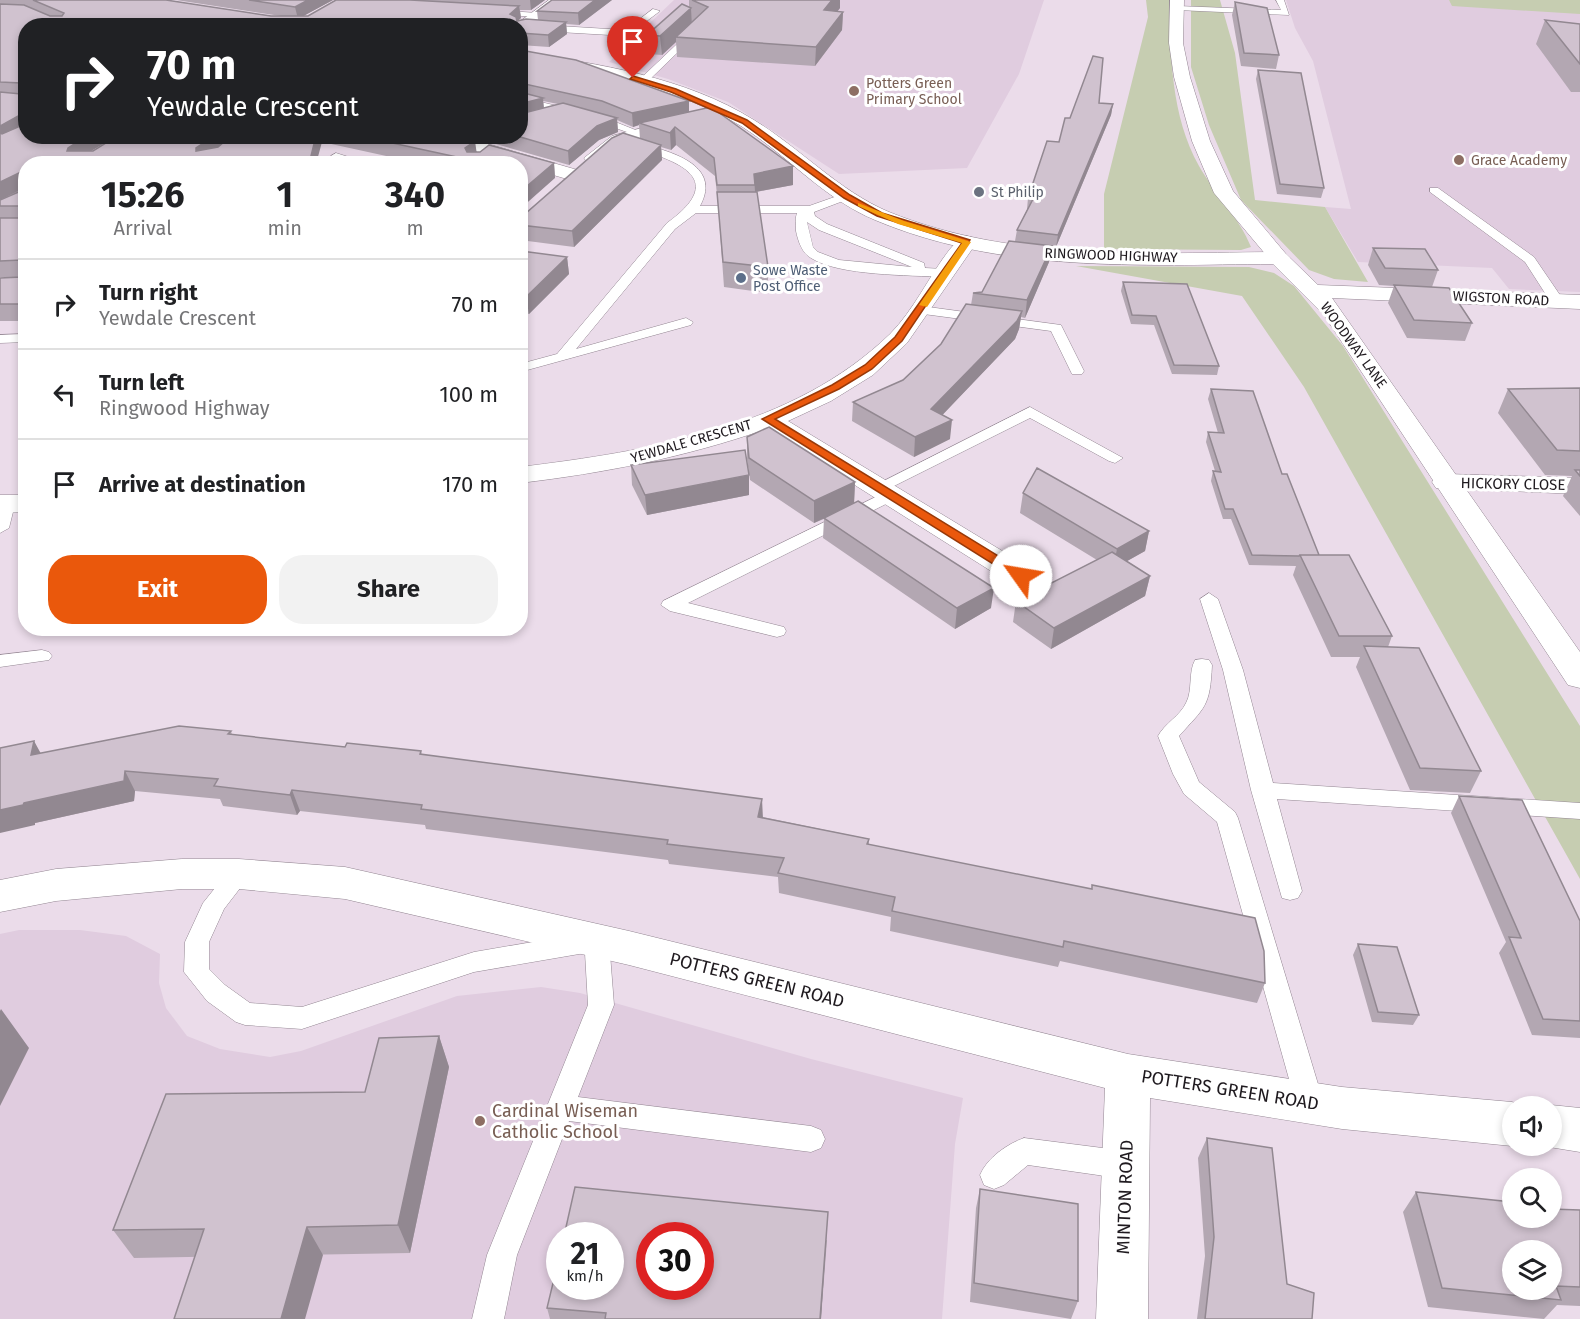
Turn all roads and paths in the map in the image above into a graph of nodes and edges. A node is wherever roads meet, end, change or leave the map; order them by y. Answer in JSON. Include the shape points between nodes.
{"nodes":[{"id":1,"x":558,"y":0,"type":"edge"},
{"id":2,"x":1280,"y":0,"type":"edge"},
{"id":3,"x":1177,"y":4,"type":"edge"},
{"id":4,"x":656,"y":11,"type":"dead end"},
{"id":5,"x":490,"y":12,"type":"edge"},
{"id":6,"x":537,"y":15,"type":"junction"},
{"id":7,"x":685,"y":18,"type":"edge"},
{"id":8,"x":528,"y":22,"type":"edge"},
{"id":9,"x":528,"y":27,"type":"edge"},
{"id":10,"x":528,"y":57,"type":"edge"},
{"id":11,"x":643,"y":81,"type":"junction"},
{"id":12,"x":528,"y":102,"type":"edge"},
{"id":13,"x":566,"y":110,"type":"junction"},
{"id":14,"x":728,"y":113,"type":"junction"},
{"id":15,"x":543,"y":117,"type":"edge"},
{"id":16,"x":638,"y":133,"type":"junction"},
{"id":17,"x":618,"y":140,"type":"junction"},
{"id":18,"x":463,"y":144,"type":"edge"},
{"id":19,"x":492,"y":156,"type":"edge"},
{"id":20,"x":528,"y":165,"type":"edge"},
{"id":21,"x":574,"y":176,"type":"junction"},
{"id":22,"x":1434,"y":190,"type":"dead end"},
{"id":23,"x":556,"y":191,"type":"edge"},
{"id":24,"x":847,"y":196,"type":"junction"},
{"id":25,"x":808,"y":208,"type":"junction"},
{"id":26,"x":693,"y":210,"type":"junction"},
{"id":27,"x":967,"y":242,"type":"junction"},
{"id":28,"x":1279,"y":258,"type":"junction"},
{"id":29,"x":939,"y":272,"type":"junction"},
{"id":30,"x":1314,"y":291,"type":"junction"},
{"id":31,"x":1557,"y":301,"type":"junction"},
{"id":32,"x":1580,"y":302,"type":"edge"},
{"id":33,"x":921,"y":310,"type":"junction"},
{"id":34,"x":686,"y":322,"type":"dead end"},
{"id":35,"x":18,"y":338,"type":"edge"},
{"id":36,"x":0,"y":339,"type":"edge"},
{"id":37,"x":562,"y":357,"type":"junction"},
{"id":38,"x":528,"y":366,"type":"edge"},
{"id":39,"x":1077,"y":371,"type":"dead end"},
{"id":40,"x":767,"y":419,"type":"junction"},
{"id":41,"x":1115,"y":458,"type":"dead end"},
{"id":42,"x":528,"y":474,"type":"edge"},
{"id":43,"x":1446,"y":482,"type":"junction"},
{"id":44,"x":1580,"y":486,"type":"edge"},
{"id":45,"x":884,"y":491,"type":"junction"},
{"id":46,"x":1021,"y":576,"type":"dead end"},
{"id":47,"x":1209,"y":599,"type":"dead end"},
{"id":48,"x":777,"y":631,"type":"dead end"},
{"id":49,"x":42,"y":656,"type":"dead end"},
{"id":50,"x":0,"y":661,"type":"edge"},
{"id":51,"x":1202,"y":665,"type":"dead end"},
{"id":52,"x":1580,"y":676,"type":"edge"},
{"id":53,"x":1262,"y":790,"type":"junction"},
{"id":54,"x":1580,"y":811,"type":"edge"},
{"id":55,"x":239,"y":874,"type":"junction"},
{"id":56,"x":1290,"y":891,"type":"dead end"},
{"id":57,"x":0,"y":897,"type":"edge"},
{"id":58,"x":597,"y":941,"type":"junction"},
{"id":59,"x":1128,"y":1074,"type":"junction"},
{"id":60,"x":1310,"y":1104,"type":"junction"},
{"id":61,"x":561,"y":1107,"type":"junction"},
{"id":62,"x":1502,"y":1123,"type":"edge"},
{"id":63,"x":1562,"y":1128,"type":"edge"},
{"id":64,"x":1580,"y":1130,"type":"edge"},
{"id":65,"x":811,"y":1139,"type":"dead end"},
{"id":66,"x":1126,"y":1165,"type":"junction"},
{"id":67,"x":994,"y":1175,"type":"dead end"},
{"id":68,"x":488,"y":1319,"type":"edge"},
{"id":69,"x":1122,"y":1319,"type":"edge"}],
"edges":[{"from":1,"to":6,"type":"street"},
{"from":2,"to":3,"type":"lane","via":[[1286,13]]},
{"from":3,"to":28,"type":"street","name":"WOODWAY LANE","via":[[1176,43],[1201,141],[1224,193]]},
{"from":4,"to":9,"type":"lane","via":[[627,33]]},
{"from":5,"to":6,"type":"lane"},
{"from":6,"to":8,"type":"street"},
{"from":7,"to":11,"type":"lane","via":[[702,25]]},
{"from":10,"to":11,"type":"street","name":"RINGWOOD HIGHWAY"},
{"from":11,"to":14,"type":"street","name":"RINGWOOD HIGHWAY"},
{"from":12,"to":13,"type":"lane"},
{"from":13,"to":15,"type":"lane"},
{"from":13,"to":16,"type":"lane"},
{"from":14,"to":16,"type":"street"},
{"from":14,"to":24,"type":"street","name":"RINGWOOD HIGHWAY","via":[[762,132]]},
{"from":16,"to":17,"type":"street"},
{"from":17,"to":21,"type":"street"},
{"from":17,"to":26,"type":"lane","via":[[688,166],[699,179],[701,192]]},
{"from":18,"to":19,"type":"street"},
{"from":20,"to":21,"type":"street"},
{"from":21,"to":23,"type":"street"},
{"from":22,"to":31,"type":"lane","via":[[1530,260]]},
{"from":24,"to":25,"type":"lane"},
{"from":24,"to":27,"type":"street","name":"RINGWOOD HIGHWAY","via":[[879,214]]},
{"from":25,"to":26,"type":"lane"},
{"from":25,"to":29,"type":"lane","via":[[810,218],[823,228]]},
{"from":25,"to":29,"type":"lane","via":[[801,216],[804,239],[813,255],[831,262]]},
{"from":26,"to":37,"type":"lane","via":[[671,226]]},
{"from":27,"to":28,"type":"street","name":"RINGWOOD HIGHWAY","via":[[1074,256]]},
{"from":27,"to":29,"type":"street","name":"YEWDALE CRESCENT"},
{"from":28,"to":30,"type":"street","name":"WOODWAY LANE"},
{"from":29,"to":33,"type":"street","name":"YEWDALE CRESCENT"},
{"from":30,"to":31,"type":"street","name":"WIGSTON ROAD"},
{"from":30,"to":43,"type":"street","name":"WOODWAY LANE","via":[[1377,375]]},
{"from":31,"to":32,"type":"street","name":"WIGSTON ROAD"},
{"from":33,"to":39,"type":"lane","via":[[1056,328]]},
{"from":33,"to":40,"type":"street","name":"YEWDALE CRESCENT","via":[[868,367]]},
{"from":34,"to":37,"type":"lane"},
{"from":35,"to":36,"type":"lane"},
{"from":37,"to":38,"type":"lane"},
{"from":40,"to":42,"type":"street","name":"YEWDALE CRESCENT","via":[[666,451]]},
{"from":40,"to":45,"type":"street"},
{"from":41,"to":45,"type":"lane","via":[[1030,412]]},
{"from":43,"to":44,"type":"street","name":"HICKORY CLOSE"},
{"from":43,"to":52,"type":"street","name":"WOODWAY LANE"},
{"from":45,"to":46,"type":"street"},
{"from":45,"to":48,"type":"lane","via":[[670,605]]},
{"from":47,"to":53,"type":"lane","via":[[1233,670]]},
{"from":49,"to":50,"type":"lane"},
{"from":51,"to":60,"type":"lane","via":[[1200,699],[1168,736],[1186,781],[1227,818]]},
{"from":53,"to":54,"type":"lane"},
{"from":53,"to":56,"type":"lane"},
{"from":55,"to":57,"type":"street","name":"POTTERS GREEN ROAD","via":[[126,877],[56,885]]},
{"from":55,"to":58,"type":"street","name":"POTTERS GREEN ROAD","via":[[345,883]]},
{"from":55,"to":58,"type":"lane","via":[[215,903],[197,942],[198,972],[216,993],[245,1014],[302,1018],[474,962]]},
{"from":58,"to":59,"type":"street","name":"POTTERS GREEN ROAD"},
{"from":58,"to":61,"type":"lane","via":[[601,1005]]},
{"from":59,"to":60,"type":"street","name":"POTTERS GREEN ROAD"},
{"from":59,"to":66,"type":"street","name":"MINTON ROAD"},
{"from":60,"to":62,"type":"street","name":"POTTERS GREEN ROAD"},
{"from":61,"to":65,"type":"lane"},
{"from":61,"to":68,"type":"lane","via":[[502,1255]]},
{"from":63,"to":64,"type":"street"},
{"from":66,"to":67,"type":"lane","via":[[1024,1151]]},
{"from":66,"to":69,"type":"street","name":"MINTON ROAD"}]}
